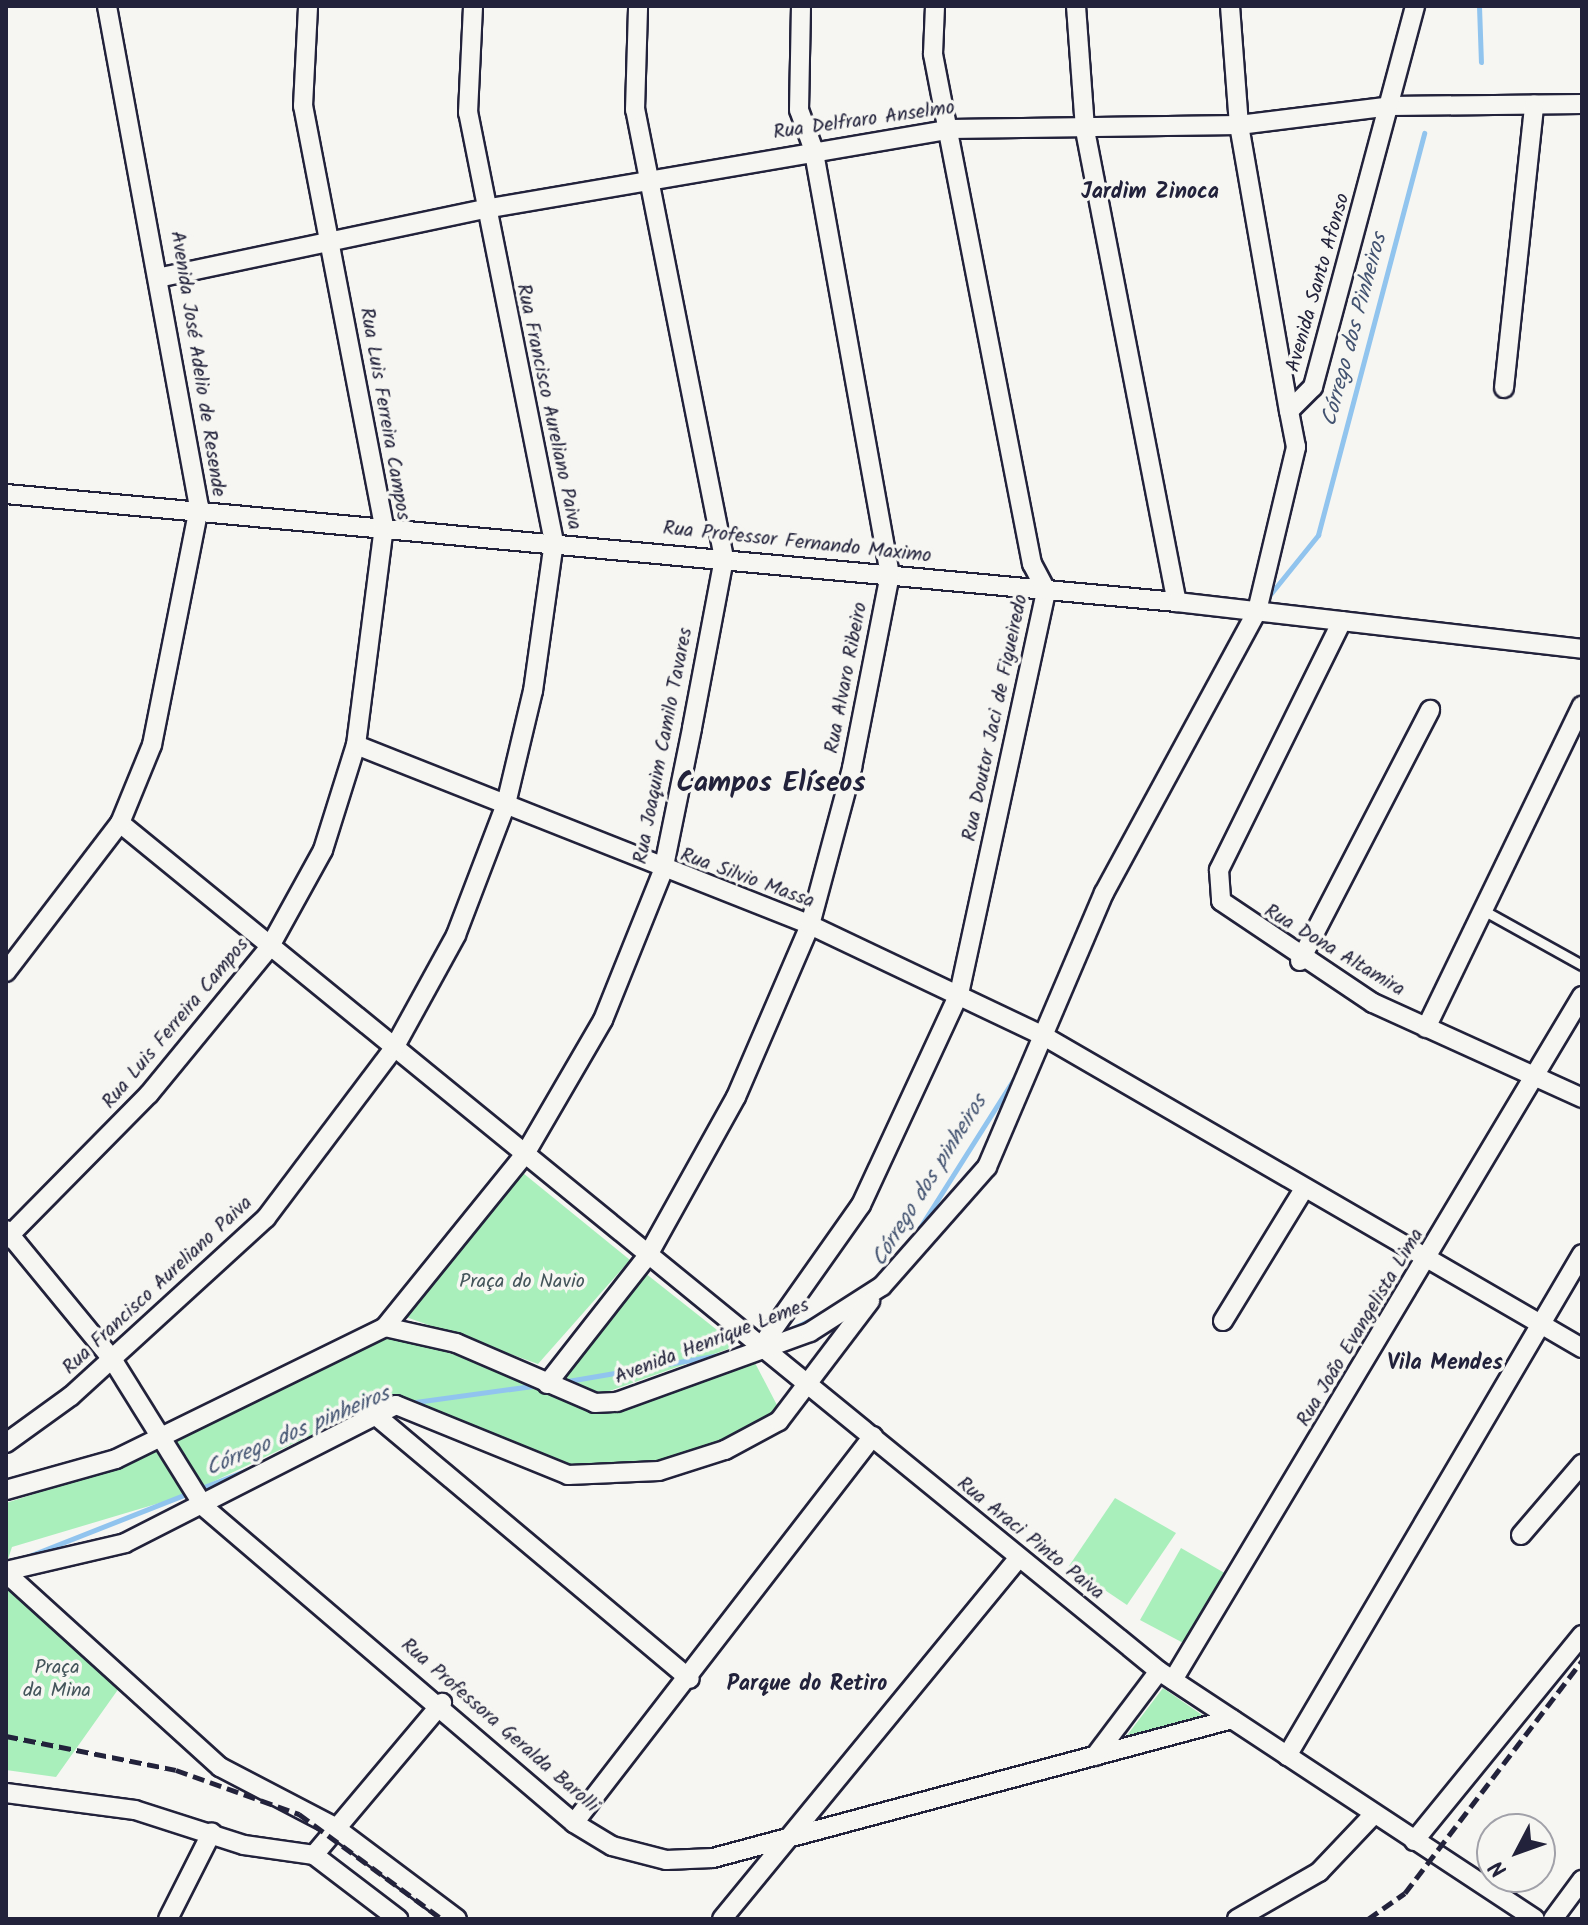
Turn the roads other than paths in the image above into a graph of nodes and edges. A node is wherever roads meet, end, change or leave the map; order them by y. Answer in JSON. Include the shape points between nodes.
{"nodes":[{"id":1,"x":107,"y":6,"type":"edge"},
{"id":2,"x":308,"y":6,"type":"edge"},
{"id":3,"x":473,"y":6,"type":"edge"},
{"id":4,"x":638,"y":6,"type":"edge"},
{"id":5,"x":801,"y":6,"type":"edge"},
{"id":6,"x":935,"y":6,"type":"edge"},
{"id":7,"x":1076,"y":6,"type":"edge"},
{"id":8,"x":1230,"y":6,"type":"edge"},
{"id":9,"x":1415,"y":6,"type":"edge"},
{"id":10,"x":1582,"y":104,"type":"edge"},
{"id":11,"x":1534,"y":105,"type":"junction"},
{"id":12,"x":1391,"y":106,"type":"junction"},
{"id":13,"x":1239,"y":125,"type":"junction"},
{"id":14,"x":950,"y":129,"type":"junction"},
{"id":15,"x":1085,"y":130,"type":"junction"},
{"id":16,"x":813,"y":148,"type":"junction"},
{"id":17,"x":650,"y":179,"type":"junction"},
{"id":18,"x":484,"y":209,"type":"junction"},
{"id":19,"x":330,"y":239,"type":"junction"},
{"id":20,"x":162,"y":277,"type":"junction"},
{"id":21,"x":1504,"y":388,"type":"dead end"},
{"id":22,"x":1289,"y":411,"type":"junction"},
{"id":23,"x":6,"y":494,"type":"edge"},
{"id":24,"x":199,"y":507,"type":"junction"},
{"id":25,"x":384,"y":526,"type":"junction"},
{"id":26,"x":554,"y":542,"type":"junction"},
{"id":27,"x":724,"y":558,"type":"junction"},
{"id":28,"x":890,"y":575,"type":"junction"},
{"id":29,"x":1046,"y":590,"type":"junction"},
{"id":30,"x":1177,"y":602,"type":"junction"},
{"id":31,"x":1257,"y":611,"type":"junction"},
{"id":32,"x":1342,"y":621,"type":"junction"},
{"id":33,"x":1582,"y":649,"type":"edge"},
{"id":34,"x":1582,"y":706,"type":"edge"},
{"id":35,"x":1430,"y":710,"type":"dead end"},
{"id":36,"x":356,"y":745,"type":"junction"},
{"id":37,"x":506,"y":804,"type":"junction"},
{"id":38,"x":120,"y":823,"type":"junction"},
{"id":39,"x":663,"y":871,"type":"junction"},
{"id":40,"x":1483,"y":910,"type":"junction"},
{"id":41,"x":810,"y":925,"type":"junction"},
{"id":42,"x":269,"y":948,"type":"junction"},
{"id":43,"x":1300,"y":961,"type":"junction"},
{"id":44,"x":1582,"y":965,"type":"edge"},
{"id":45,"x":6,"y":972,"type":"edge"},
{"id":46,"x":959,"y":994,"type":"junction"},
{"id":47,"x":1582,"y":996,"type":"edge"},
{"id":48,"x":1426,"y":1028,"type":"junction"},
{"id":49,"x":1042,"y":1035,"type":"junction"},
{"id":50,"x":394,"y":1048,"type":"junction"},
{"id":51,"x":1531,"y":1076,"type":"junction"},
{"id":52,"x":1582,"y":1098,"type":"edge"},
{"id":53,"x":525,"y":1154,"type":"junction"},
{"id":54,"x":1304,"y":1189,"type":"junction"},
{"id":55,"x":7,"y":1235,"type":"edge"},
{"id":56,"x":1582,"y":1254,"type":"edge"},
{"id":57,"x":648,"y":1255,"type":"junction"},
{"id":58,"x":1427,"y":1263,"type":"junction"},
{"id":59,"x":882,"y":1286,"type":"junction"},
{"id":60,"x":1223,"y":1321,"type":"dead end"},
{"id":61,"x":1539,"y":1324,"type":"junction"},
{"id":62,"x":385,"y":1327,"type":"junction"},
{"id":63,"x":760,"y":1348,"type":"junction"},
{"id":64,"x":1582,"y":1348,"type":"edge"},
{"id":65,"x":112,"y":1359,"type":"junction"},
{"id":66,"x":804,"y":1382,"type":"junction"},
{"id":67,"x":547,"y":1384,"type":"junction"},
{"id":68,"x":374,"y":1414,"type":"junction"},
{"id":69,"x":873,"y":1436,"type":"junction"},
{"id":70,"x":155,"y":1440,"type":"junction"},
{"id":71,"x":6,"y":1443,"type":"edge"},
{"id":72,"x":1582,"y":1464,"type":"edge"},
{"id":73,"x":6,"y":1490,"type":"edge"},
{"id":74,"x":204,"y":1507,"type":"junction"},
{"id":75,"x":1521,"y":1535,"type":"dead end"},
{"id":76,"x":1017,"y":1560,"type":"junction"},
{"id":77,"x":6,"y":1572,"type":"edge"},
{"id":78,"x":1582,"y":1635,"type":"edge"},
{"id":79,"x":1166,"y":1675,"type":"junction"},
{"id":80,"x":690,"y":1679,"type":"junction"},
{"id":81,"x":442,"y":1703,"type":"junction"},
{"id":82,"x":1232,"y":1719,"type":"junction"},
{"id":83,"x":1095,"y":1756,"type":"junction"},
{"id":84,"x":1287,"y":1756,"type":"junction"},
{"id":85,"x":6,"y":1793,"type":"edge"},
{"id":86,"x":1374,"y":1814,"type":"junction"},
{"id":87,"x":574,"y":1823,"type":"junction"},
{"id":88,"x":333,"y":1826,"type":"junction"},
{"id":89,"x":212,"y":1832,"type":"junction"},
{"id":90,"x":786,"y":1837,"type":"junction"},
{"id":91,"x":1414,"y":1841,"type":"junction"},
{"id":92,"x":314,"y":1855,"type":"junction"},
{"id":93,"x":1582,"y":1880,"type":"edge"},
{"id":94,"x":168,"y":1919,"type":"edge"},
{"id":95,"x":398,"y":1919,"type":"edge"},
{"id":96,"x":457,"y":1919,"type":"edge"},
{"id":97,"x":722,"y":1919,"type":"edge"},
{"id":98,"x":1237,"y":1919,"type":"edge"},
{"id":99,"x":1535,"y":1919,"type":"edge"},
{"id":100,"x":1553,"y":1919,"type":"edge"}],
"edges":[{"from":1,"to":20,"type":"street","name":"Avenida José Adelio de Resende"},
{"from":2,"to":19,"type":"street","name":"Rua Luis Ferreira Campos","via":[[303,106]]},
{"from":3,"to":18,"type":"street","name":"Rua Francisco Aureliano Paiva","via":[[468,113]]},
{"from":4,"to":17,"type":"street","name":"Rua Joaquim Camilo Tavares","via":[[635,110]]},
{"from":5,"to":16,"type":"street","name":"Rua Alvaro Ribeiro","via":[[799,110]]},
{"from":6,"to":14,"type":"street","name":"Rua Doutor Jaci de Figueiredo","via":[[933,54]]},
{"from":7,"to":15,"type":"street"},
{"from":8,"to":13,"type":"street"},
{"from":9,"to":12,"type":"street","name":"Avenida Santo Afonso"},
{"from":10,"to":11,"type":"street","name":"Rua Delfraro Anselmo"},
{"from":11,"to":12,"type":"street","name":"Rua Delfraro Anselmo"},
{"from":11,"to":21,"type":"street"},
{"from":12,"to":13,"type":"street","name":"Rua Delfraro Anselmo"},
{"from":12,"to":22,"type":"street","name":"Avenida Santo Afonso","via":[[1313,387]]},
{"from":13,"to":15,"type":"street","name":"Rua Delfraro Anselmo"},
{"from":13,"to":22,"type":"street"},
{"from":14,"to":15,"type":"street","name":"Rua Delfraro Anselmo"},
{"from":14,"to":16,"type":"street","name":"Rua Delfraro Anselmo"},
{"from":14,"to":29,"type":"street","name":"Rua Doutor Jaci de Figueiredo","via":[[1032,564]]},
{"from":15,"to":30,"type":"street"},
{"from":16,"to":17,"type":"street","name":"Rua Delfraro Anselmo"},
{"from":16,"to":28,"type":"street","name":"Rua Alvaro Ribeiro"},
{"from":17,"to":18,"type":"street","name":"Rua Delfraro Anselmo"},
{"from":17,"to":27,"type":"street","name":"Rua Joaquim Camilo Tavares"},
{"from":18,"to":19,"type":"street","name":"Rua Delfraro Anselmo"},
{"from":18,"to":26,"type":"street","name":"Rua Francisco Aureliano Paiva"},
{"from":19,"to":20,"type":"street","name":"Rua Delfraro Anselmo"},
{"from":19,"to":25,"type":"street","name":"Rua Luis Ferreira Campos"},
{"from":20,"to":24,"type":"street","name":"Avenida José Adelio de Resende"},
{"from":22,"to":31,"type":"street","via":[[1296,447]]},
{"from":23,"to":24,"type":"street","name":"Rua Professor Fernando Maximo"},
{"from":24,"to":25,"type":"street","name":"Rua Professor Fernando Maximo"},
{"from":24,"to":38,"type":"street","name":"Avenida José Adelio de Resende","via":[[152,745]]},
{"from":25,"to":26,"type":"street","name":"Rua Professor Fernando Maximo"},
{"from":25,"to":36,"type":"street","name":"Rua Luis Ferreira Campos","via":[[374,645]]},
{"from":26,"to":27,"type":"street","name":"Rua Professor Fernando Maximo"},
{"from":26,"to":37,"type":"street","name":"Rua Francisco Aureliano Paiva","via":[[533,691]]},
{"from":27,"to":28,"type":"street","name":"Rua Professor Fernando Maximo"},
{"from":27,"to":39,"type":"street","name":"Rua Joaquim Camilo Tavares"},
{"from":28,"to":29,"type":"street","name":"Rua Professor Fernando Maximo"},
{"from":28,"to":41,"type":"street","name":"Rua Alvaro Ribeiro","via":[[852,768]]},
{"from":29,"to":30,"type":"street","name":"Rua Professor Fernando Maximo"},
{"from":29,"to":46,"type":"street","name":"Rua Doutor Jaci de Figueiredo"},
{"from":30,"to":31,"type":"street","name":"Rua Professor Fernando Maximo"},
{"from":31,"to":32,"type":"street","name":"Rua Professor Fernando Maximo"},
{"from":31,"to":49,"type":"street","name":"Avenida Henrique Lemes","via":[[1104,893]]},
{"from":32,"to":33,"type":"street","name":"Rua Professor Fernando Maximo"},
{"from":32,"to":43,"type":"street","name":"Rua Dona Altamira","via":[[1216,888],[1235,916]]},
{"from":34,"to":40,"type":"street"},
{"from":35,"to":43,"type":"street"},
{"from":36,"to":37,"type":"street","name":"Rua Silvio Massa"},
{"from":36,"to":42,"type":"street","name":"Rua Luis Ferreira Campos","via":[[323,850]]},
{"from":37,"to":39,"type":"street","name":"Rua Silvio Massa"},
{"from":37,"to":50,"type":"street","name":"Rua Francisco Aureliano Paiva","via":[[456,935]]},
{"from":38,"to":42,"type":"street","name":"Rua Araci Pinto Paiva"},
{"from":38,"to":45,"type":"street","name":"Avenida José Adelio de Resende"},
{"from":39,"to":41,"type":"street","name":"Rua Silvio Massa"},
{"from":39,"to":53,"type":"street","name":"Rua Joaquim Camilo Tavares","via":[[603,1020]]},
{"from":40,"to":44,"type":"lane"},
{"from":40,"to":48,"type":"street"},
{"from":41,"to":46,"type":"street","name":"Rua Silvio Massa"},
{"from":41,"to":57,"type":"street","name":"Rua Alvaro Ribeiro","via":[[736,1097]]},
{"from":42,"to":50,"type":"street","name":"Rua Araci Pinto Paiva"},
{"from":42,"to":55,"type":"street","name":"Rua Luis Ferreira Campos","via":[[149,1094]]},
{"from":43,"to":48,"type":"street","name":"Rua Dona Altamira"},
{"from":46,"to":49,"type":"street","name":"Rua Silvio Massa"},
{"from":46,"to":63,"type":"street","name":"Rua Doutor Jaci de Figueiredo","via":[[861,1205]]},
{"from":47,"to":51,"type":"street","name":"Rua João Evangelista Lima"},
{"from":48,"to":51,"type":"street","name":"Rua Dona Altamira"},
{"from":49,"to":54,"type":"street","name":"Rua Silvio Massa"},
{"from":49,"to":59,"type":"street","name":"Avenida Henrique Lemes","via":[[987,1167]]},
{"from":50,"to":53,"type":"street","name":"Rua Araci Pinto Paiva"},
{"from":50,"to":65,"type":"street","name":"Rua Francisco Aureliano Paiva","via":[[266,1218]]},
{"from":51,"to":52,"type":"street","name":"Rua Dona Altamira"},
{"from":51,"to":58,"type":"street","name":"Rua João Evangelista Lima"},
{"from":53,"to":57,"type":"street","name":"Rua Araci Pinto Paiva"},
{"from":53,"to":62,"type":"street","name":"Rua Joaquim Camilo Tavares"},
{"from":54,"to":58,"type":"street","name":"Rua Silvio Massa"},
{"from":54,"to":60,"type":"street"},
{"from":55,"to":65,"type":"street","name":"Rua Professora Geralda Barolli"},
{"from":56,"to":61,"type":"street"},
{"from":57,"to":63,"type":"street","name":"Rua Araci Pinto Paiva"},
{"from":57,"to":67,"type":"street","name":"Rua Alvaro Ribeiro"},
{"from":58,"to":61,"type":"street","name":"Rua Silvio Massa"},
{"from":58,"to":79,"type":"street","name":"Rua João Evangelista Lima"},
{"from":59,"to":63,"type":"street","name":"Avenida Henrique Lemes","via":[[810,1332]]},
{"from":59,"to":66,"type":"street"},
{"from":61,"to":64,"type":"street","name":"Rua Silvio Massa"},
{"from":61,"to":84,"type":"street"},
{"from":62,"to":67,"type":"street","name":"Avenida Henrique Lemes","via":[[456,1343]]},
{"from":62,"to":70,"type":"street"},
{"from":63,"to":66,"type":"street","name":"Rua Araci Pinto Paiva"},
{"from":63,"to":67,"type":"street","name":"Avenida Henrique Lemes","via":[[617,1402],[595,1403]]},
{"from":65,"to":70,"type":"street","name":"Rua Professora Geralda Barolli"},
{"from":65,"to":71,"type":"street","name":"Rua Francisco Aureliano Paiva"},
{"from":66,"to":68,"type":"street","via":[[779,1421],[725,1450],[659,1471],[609,1475],[568,1475],[396,1405]]},
{"from":66,"to":69,"type":"street","name":"Rua Araci Pinto Paiva"},
{"from":68,"to":74,"type":"street"},
{"from":68,"to":80,"type":"street"},
{"from":69,"to":76,"type":"street","name":"Rua Araci Pinto Paiva"},
{"from":69,"to":80,"type":"street"},
{"from":70,"to":73,"type":"street","via":[[74,1475]]},
{"from":70,"to":74,"type":"street","name":"Rua Professora Geralda Barolli"},
{"from":72,"to":75,"type":"street"},
{"from":74,"to":77,"type":"street","via":[[125,1543]]},
{"from":74,"to":81,"type":"street","name":"Rua Professora Geralda Barolli"},
{"from":76,"to":79,"type":"street","name":"Rua Araci Pinto Paiva"},
{"from":76,"to":90,"type":"street"},
{"from":77,"to":88,"type":"street","via":[[220,1767]]},
{"from":78,"to":91,"type":"street"},
{"from":79,"to":82,"type":"street","name":"Rua Araci Pinto Paiva"},
{"from":79,"to":83,"type":"street","name":"Rua João Evangelista Lima"},
{"from":80,"to":87,"type":"street"},
{"from":81,"to":87,"type":"street","name":"Rua Professora Geralda Barolli"},
{"from":81,"to":88,"type":"street"},
{"from":82,"to":83,"type":"street","name":"Rua Professora Geralda Barolli"},
{"from":82,"to":84,"type":"street","name":"Rua Araci Pinto Paiva"},
{"from":83,"to":90,"type":"street","name":"Rua Professora Geralda Barolli"},
{"from":84,"to":86,"type":"street","name":"Rua Araci Pinto Paiva"},
{"from":85,"to":89,"type":"street","via":[[135,1810]]},
{"from":86,"to":91,"type":"street","name":"Rua Araci Pinto Paiva"},
{"from":86,"to":98,"type":"street","via":[[1319,1872]]},
{"from":87,"to":90,"type":"street","name":"Rua Professora Geralda Barolli","via":[[612,1846],[666,1860],[713,1858]]},
{"from":88,"to":92,"type":"street"},
{"from":88,"to":96,"type":"street"},
{"from":89,"to":92,"type":"street"},
{"from":89,"to":94,"type":"street"},
{"from":90,"to":97,"type":"street"},
{"from":91,"to":99,"type":"street","name":"Rua Araci Pinto Paiva"},
{"from":92,"to":95,"type":"street"},
{"from":93,"to":100,"type":"street"}]}
